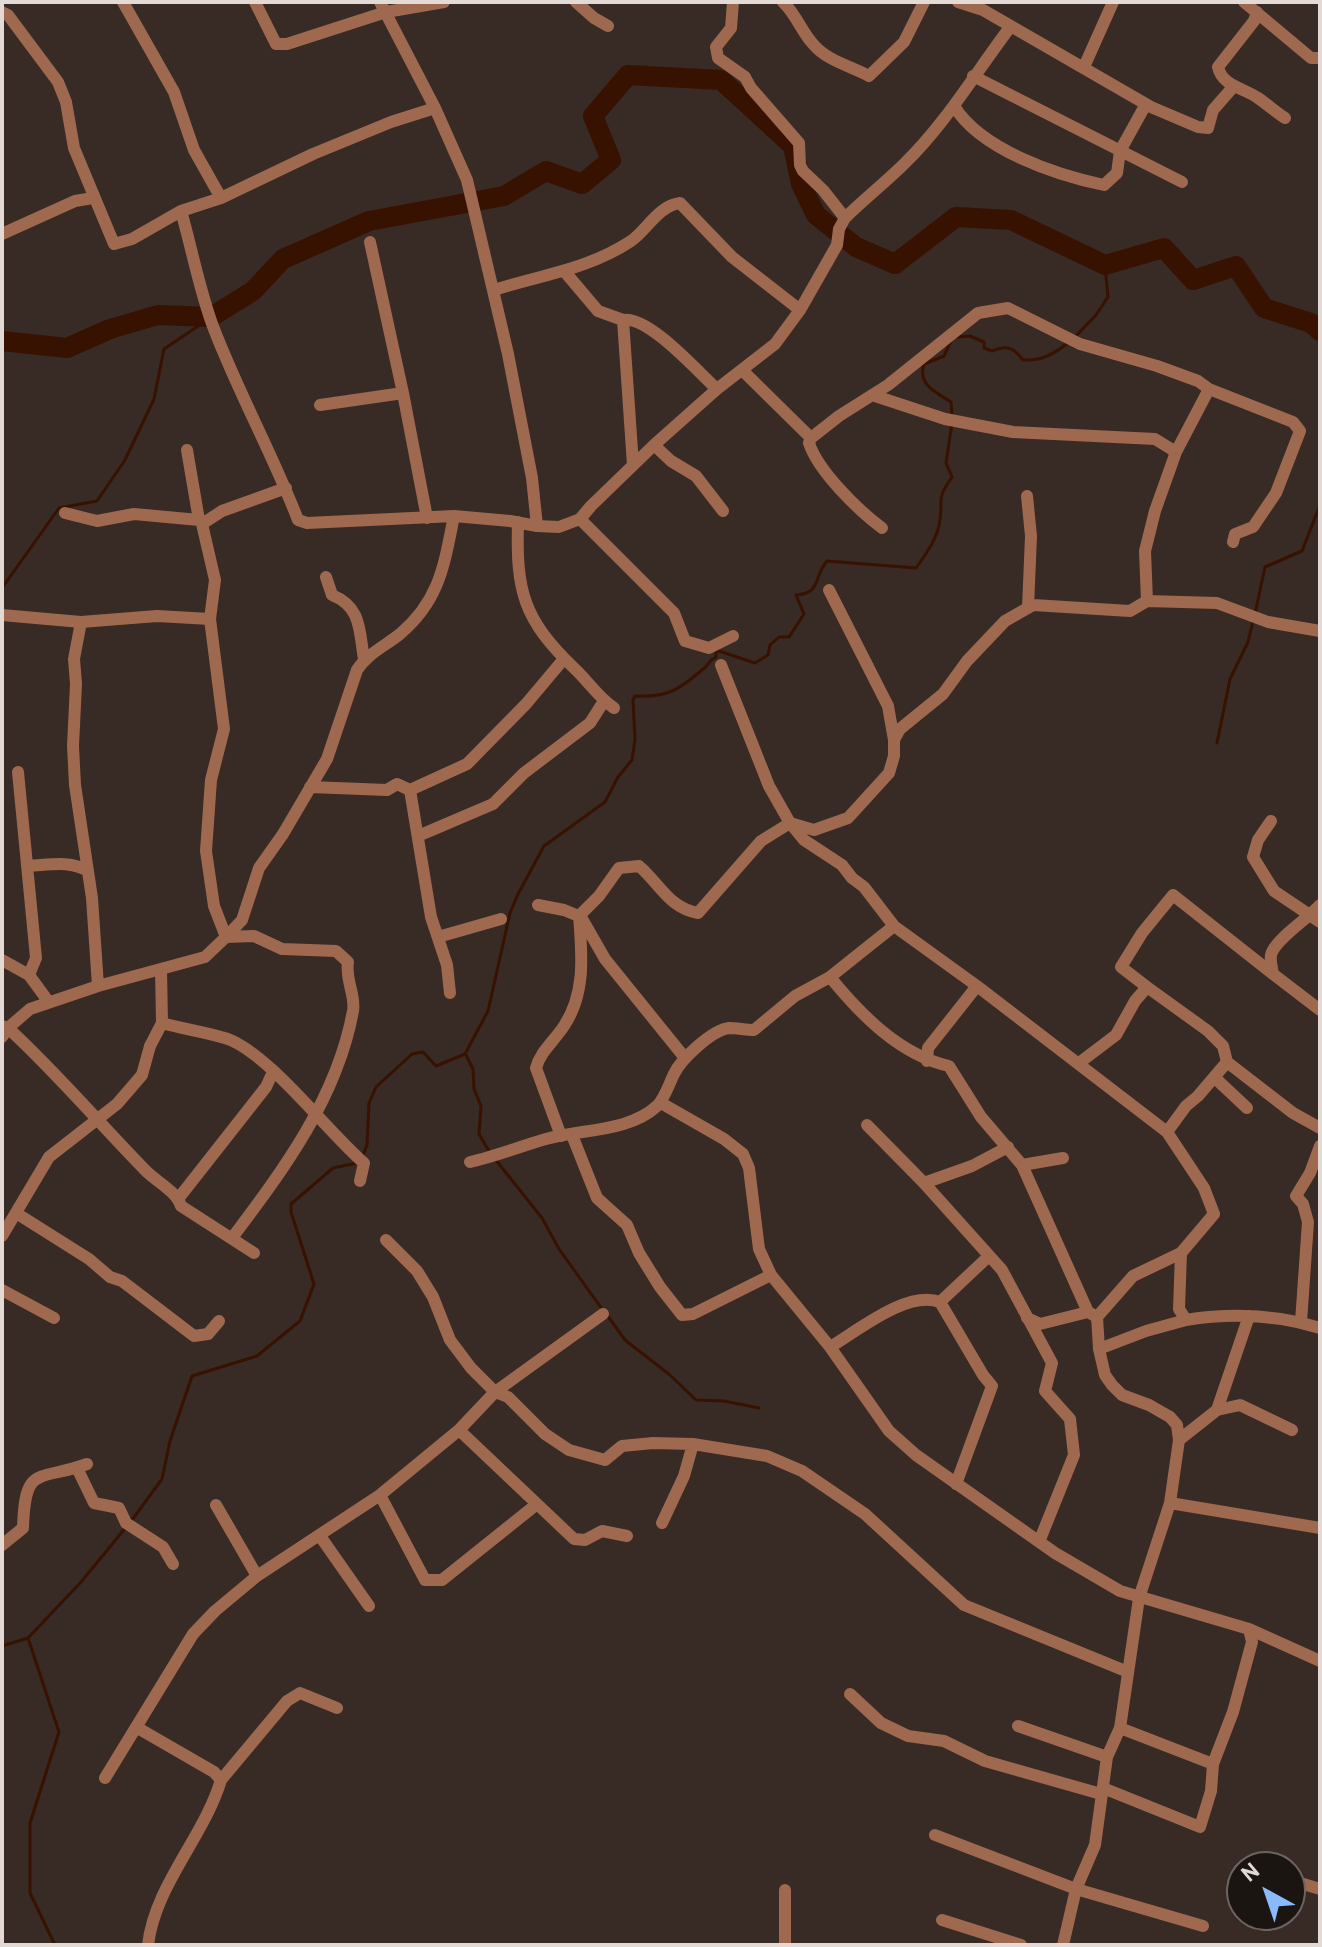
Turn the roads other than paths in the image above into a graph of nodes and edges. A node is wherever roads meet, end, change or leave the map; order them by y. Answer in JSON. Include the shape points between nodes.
{"nodes":[{"id":1,"x":123,"y":2,"type":"edge"},
{"id":2,"x":255,"y":2,"type":"edge"},
{"id":3,"x":444,"y":2,"type":"edge"},
{"id":4,"x":576,"y":2,"type":"edge"},
{"id":5,"x":733,"y":2,"type":"edge"},
{"id":6,"x":783,"y":2,"type":"edge"},
{"id":7,"x":924,"y":2,"type":"edge"},
{"id":8,"x":958,"y":2,"type":"edge"},
{"id":9,"x":1113,"y":2,"type":"edge"},
{"id":10,"x":1244,"y":2,"type":"edge"},
{"id":11,"x":383,"y":7,"type":"edge"},
{"id":12,"x":2,"y":12,"type":"edge"},
{"id":13,"x":1257,"y":12,"type":"junction"},
{"id":14,"x":608,"y":26,"type":"dead end"},
{"id":15,"x":1011,"y":26,"type":"junction"},
{"id":16,"x":1320,"y":58,"type":"edge"},
{"id":17,"x":1084,"y":67,"type":"junction"},
{"id":18,"x":973,"y":76,"type":"junction"},
{"id":19,"x":1234,"y":86,"type":"junction"},
{"id":20,"x":1146,"y":104,"type":"junction"},
{"id":21,"x":954,"y":106,"type":"junction"},
{"id":22,"x":435,"y":108,"type":"junction"},
{"id":23,"x":1285,"y":118,"type":"dead end"},
{"id":24,"x":1120,"y":151,"type":"junction"},
{"id":25,"x":1182,"y":182,"type":"dead end"},
{"id":26,"x":93,"y":198,"type":"junction"},
{"id":27,"x":221,"y":198,"type":"junction"},
{"id":28,"x":181,"y":211,"type":"junction"},
{"id":29,"x":842,"y":223,"type":"junction"},
{"id":30,"x":2,"y":234,"type":"edge"},
{"id":31,"x":370,"y":242,"type":"dead end"},
{"id":32,"x":565,"y":272,"type":"junction"},
{"id":33,"x":494,"y":290,"type":"junction"},
{"id":34,"x":800,"y":310,"type":"junction"},
{"id":35,"x":623,"y":320,"type":"junction"},
{"id":36,"x":742,"y":370,"type":"junction"},
{"id":37,"x":717,"y":389,"type":"junction"},
{"id":38,"x":1209,"y":389,"type":"junction"},
{"id":39,"x":403,"y":393,"type":"junction"},
{"id":40,"x":872,"y":395,"type":"junction"},
{"id":41,"x":320,"y":405,"type":"dead end"},
{"id":42,"x":811,"y":438,"type":"junction"},
{"id":43,"x":654,"y":445,"type":"junction"},
{"id":44,"x":187,"y":450,"type":"dead end"},
{"id":45,"x":1176,"y":452,"type":"junction"},
{"id":46,"x":633,"y":465,"type":"junction"},
{"id":47,"x":286,"y":488,"type":"junction"},
{"id":48,"x":1027,"y":496,"type":"dead end"},
{"id":49,"x":723,"y":511,"type":"dead end"},
{"id":50,"x":65,"y":513,"type":"dead end"},
{"id":51,"x":454,"y":516,"type":"junction"},
{"id":52,"x":427,"y":518,"type":"junction"},
{"id":53,"x":580,"y":519,"type":"junction"},
{"id":54,"x":200,"y":522,"type":"junction"},
{"id":55,"x":518,"y":522,"type":"junction"},
{"id":56,"x":537,"y":526,"type":"junction"},
{"id":57,"x":882,"y":528,"type":"dead end"},
{"id":58,"x":1233,"y":542,"type":"dead end"},
{"id":59,"x":326,"y":577,"type":"dead end"},
{"id":60,"x":829,"y":590,"type":"dead end"},
{"id":61,"x":1147,"y":601,"type":"junction"},
{"id":62,"x":1028,"y":608,"type":"junction"},
{"id":63,"x":2,"y":615,"type":"edge"},
{"id":64,"x":210,"y":619,"type":"junction"},
{"id":65,"x":81,"y":622,"type":"junction"},
{"id":66,"x":1320,"y":631,"type":"edge"},
{"id":67,"x":733,"y":636,"type":"dead end"},
{"id":68,"x":364,"y":659,"type":"junction"},
{"id":69,"x":563,"y":660,"type":"junction"},
{"id":70,"x":721,"y":665,"type":"dead end"},
{"id":71,"x":894,"y":740,"type":"junction"},
{"id":72,"x":18,"y":772,"type":"dead end"},
{"id":73,"x":310,"y":787,"type":"junction"},
{"id":74,"x":410,"y":790,"type":"junction"},
{"id":75,"x":1271,"y":821,"type":"dead end"},
{"id":76,"x":790,"y":823,"type":"junction"},
{"id":77,"x":418,"y":836,"type":"junction"},
{"id":78,"x":29,"y":866,"type":"junction"},
{"id":79,"x":88,"y":871,"type":"junction"},
{"id":80,"x":538,"y":905,"type":"dead end"},
{"id":81,"x":1320,"y":905,"type":"edge"},
{"id":82,"x":579,"y":916,"type":"junction"},
{"id":83,"x":501,"y":919,"type":"dead end"},
{"id":84,"x":1315,"y":919,"type":"edge"},
{"id":85,"x":894,"y":926,"type":"junction"},
{"id":86,"x":226,"y":937,"type":"junction"},
{"id":87,"x":438,"y":937,"type":"junction"},
{"id":88,"x":2,"y":960,"type":"edge"},
{"id":89,"x":161,"y":969,"type":"junction"},
{"id":90,"x":1273,"y":974,"type":"junction"},
{"id":91,"x":29,"y":975,"type":"junction"},
{"id":92,"x":830,"y":977,"type":"junction"},
{"id":93,"x":98,"y":986,"type":"junction"},
{"id":94,"x":977,"y":986,"type":"junction"},
{"id":95,"x":1147,"y":987,"type":"junction"},
{"id":96,"x":450,"y":993,"type":"dead end"},
{"id":97,"x":48,"y":1001,"type":"junction"},
{"id":98,"x":1320,"y":1010,"type":"edge"},
{"id":99,"x":162,"y":1023,"type":"junction"},
{"id":100,"x":4,"y":1030,"type":"edge"},
{"id":101,"x":685,"y":1058,"type":"junction"},
{"id":102,"x":927,"y":1061,"type":"junction"},
{"id":103,"x":1227,"y":1062,"type":"junction"},
{"id":104,"x":1079,"y":1063,"type":"junction"},
{"id":105,"x":273,"y":1072,"type":"junction"},
{"id":106,"x":1215,"y":1078,"type":"junction"},
{"id":107,"x":661,"y":1103,"type":"junction"},
{"id":108,"x":1247,"y":1108,"type":"dead end"},
{"id":109,"x":316,"y":1115,"type":"junction"},
{"id":110,"x":96,"y":1119,"type":"junction"},
{"id":111,"x":867,"y":1125,"type":"dead end"},
{"id":112,"x":1320,"y":1128,"type":"edge"},
{"id":113,"x":1167,"y":1132,"type":"junction"},
{"id":114,"x":566,"y":1136,"type":"junction"},
{"id":115,"x":1320,"y":1146,"type":"edge"},
{"id":116,"x":1008,"y":1147,"type":"junction"},
{"id":117,"x":1063,"y":1158,"type":"dead end"},
{"id":118,"x":470,"y":1162,"type":"dead end"},
{"id":119,"x":1022,"y":1165,"type":"junction"},
{"id":120,"x":360,"y":1181,"type":"dead end"},
{"id":121,"x":924,"y":1183,"type":"junction"},
{"id":122,"x":178,"y":1199,"type":"junction"},
{"id":123,"x":16,"y":1213,"type":"junction"},
{"id":124,"x":2,"y":1236,"type":"edge"},
{"id":125,"x":232,"y":1238,"type":"junction"},
{"id":126,"x":386,"y":1240,"type":"dead end"},
{"id":127,"x":254,"y":1253,"type":"dead end"},
{"id":128,"x":1181,"y":1253,"type":"junction"},
{"id":129,"x":989,"y":1256,"type":"junction"},
{"id":130,"x":771,"y":1275,"type":"junction"},
{"id":131,"x":2,"y":1290,"type":"edge"},
{"id":132,"x":940,"y":1302,"type":"junction"},
{"id":133,"x":603,"y":1314,"type":"dead end"},
{"id":134,"x":1093,"y":1314,"type":"junction"},
{"id":135,"x":1249,"y":1316,"type":"junction"},
{"id":136,"x":54,"y":1318,"type":"dead end"},
{"id":137,"x":1027,"y":1318,"type":"junction"},
{"id":138,"x":1186,"y":1320,"type":"junction"},
{"id":139,"x":219,"y":1321,"type":"dead end"},
{"id":140,"x":1301,"y":1322,"type":"junction"},
{"id":141,"x":1320,"y":1328,"type":"edge"},
{"id":142,"x":830,"y":1347,"type":"junction"},
{"id":143,"x":1099,"y":1349,"type":"junction"},
{"id":144,"x":495,"y":1392,"type":"junction"},
{"id":145,"x":1217,"y":1410,"type":"junction"},
{"id":146,"x":459,"y":1430,"type":"junction"},
{"id":147,"x":1292,"y":1430,"type":"dead end"},
{"id":148,"x":1179,"y":1440,"type":"junction"},
{"id":149,"x":693,"y":1444,"type":"junction"},
{"id":150,"x":956,"y":1484,"type":"junction"},
{"id":151,"x":380,"y":1495,"type":"junction"},
{"id":152,"x":1170,"y":1503,"type":"junction"},
{"id":153,"x":537,"y":1504,"type":"junction"},
{"id":154,"x":216,"y":1505,"type":"dead end"},
{"id":155,"x":662,"y":1523,"type":"dead end"},
{"id":156,"x":1320,"y":1528,"type":"edge"},
{"id":157,"x":320,"y":1536,"type":"junction"},
{"id":158,"x":627,"y":1536,"type":"dead end"},
{"id":159,"x":1039,"y":1542,"type":"junction"},
{"id":160,"x":2,"y":1545,"type":"edge"},
{"id":161,"x":173,"y":1564,"type":"dead end"},
{"id":162,"x":257,"y":1576,"type":"junction"},
{"id":163,"x":1139,"y":1598,"type":"junction"},
{"id":164,"x":369,"y":1606,"type":"dead end"},
{"id":165,"x":1249,"y":1629,"type":"junction"},
{"id":166,"x":1320,"y":1661,"type":"edge"},
{"id":167,"x":1128,"y":1672,"type":"junction"},
{"id":168,"x":850,"y":1694,"type":"dead end"},
{"id":169,"x":337,"y":1708,"type":"dead end"},
{"id":170,"x":1018,"y":1726,"type":"dead end"},
{"id":171,"x":136,"y":1727,"type":"junction"},
{"id":172,"x":1120,"y":1728,"type":"junction"},
{"id":173,"x":1107,"y":1757,"type":"junction"},
{"id":174,"x":1213,"y":1764,"type":"junction"},
{"id":175,"x":105,"y":1778,"type":"dead end"},
{"id":176,"x":221,"y":1780,"type":"junction"},
{"id":177,"x":1102,"y":1791,"type":"junction"},
{"id":178,"x":935,"y":1835,"type":"dead end"},
{"id":179,"x":1076,"y":1889,"type":"junction"},
{"id":180,"x":785,"y":1890,"type":"dead end"},
{"id":181,"x":942,"y":1920,"type":"dead end"},
{"id":182,"x":1203,"y":1926,"type":"dead end"},
{"id":183,"x":148,"y":1945,"type":"edge"},
{"id":184,"x":785,"y":1945,"type":"edge"},
{"id":185,"x":1021,"y":1945,"type":"edge"},
{"id":186,"x":1063,"y":1945,"type":"edge"}],
"edges":[{"from":1,"to":27,"type":"street","via":[[174,92],[194,150]]},
{"from":2,"to":11,"type":"street","via":[[276,44]]},
{"from":3,"to":11,"type":"street"},
{"from":4,"to":14,"type":"street"},
{"from":5,"to":29,"type":"street","via":[[731,28],[716,47],[718,58],[745,77],[799,143],[803,171]]},
{"from":6,"to":7,"type":"street","via":[[812,44],[869,76],[904,42]]},
{"from":8,"to":15,"type":"street"},
{"from":9,"to":17,"type":"street"},
{"from":10,"to":13,"type":"street"},
{"from":11,"to":22,"type":"street"},
{"from":12,"to":26,"type":"street","via":[[58,82]]},
{"from":13,"to":16,"type":"street","via":[[1311,58]]},
{"from":13,"to":19,"type":"street","via":[[1218,67]]},
{"from":15,"to":17,"type":"street"},
{"from":15,"to":18,"type":"street"},
{"from":17,"to":20,"type":"street"},
{"from":18,"to":21,"type":"street"},
{"from":18,"to":24,"type":"street"},
{"from":19,"to":20,"type":"street","via":[[1213,110],[1208,128]]},
{"from":19,"to":23,"type":"street"},
{"from":20,"to":24,"type":"street"},
{"from":21,"to":24,"type":"street","via":[[988,139],[1040,167],[1087,182],[1104,185],[1117,173]]},
{"from":21,"to":29,"type":"street"},
{"from":22,"to":27,"type":"street","via":[[313,154]]},
{"from":22,"to":33,"type":"street","via":[[467,180]]},
{"from":24,"to":25,"type":"street"},
{"from":26,"to":28,"type":"street","via":[[114,244]]},
{"from":26,"to":30,"type":"street"},
{"from":27,"to":28,"type":"street"},
{"from":28,"to":47,"type":"street","via":[[216,334]]},
{"from":29,"to":34,"type":"street","via":[[837,245]]},
{"from":31,"to":39,"type":"street"},
{"from":32,"to":33,"type":"street"},
{"from":32,"to":34,"type":"street","via":[[617,250],[671,204],[680,203],[732,257]]},
{"from":32,"to":35,"type":"street","via":[[598,311]]},
{"from":33,"to":56,"type":"street"},
{"from":34,"to":36,"type":"street","via":[[775,344]]},
{"from":35,"to":37,"type":"street","via":[[631,318],[651,328]]},
{"from":35,"to":46,"type":"street"},
{"from":36,"to":37,"type":"street"},
{"from":36,"to":42,"type":"street"},
{"from":37,"to":43,"type":"street"},
{"from":38,"to":40,"type":"street","via":[[1157,366],[1080,344],[1008,308],[978,313]]},
{"from":38,"to":45,"type":"street"},
{"from":38,"to":58,"type":"street","via":[[1293,422],[1300,431],[1276,493],[1253,527],[1235,534]]},
{"from":39,"to":41,"type":"street"},
{"from":39,"to":52,"type":"street"},
{"from":40,"to":42,"type":"street"},
{"from":40,"to":45,"type":"street","via":[[951,420],[1013,432],[1155,439]]},
{"from":42,"to":57,"type":"street","via":[[814,456]]},
{"from":43,"to":46,"type":"street"},
{"from":43,"to":49,"type":"street","via":[[696,476]]},
{"from":44,"to":54,"type":"street"},
{"from":45,"to":61,"type":"street","via":[[1145,551]]},
{"from":46,"to":53,"type":"street"},
{"from":47,"to":52,"type":"street","via":[[298,520],[307,523]]},
{"from":47,"to":54,"type":"street"},
{"from":48,"to":62,"type":"street"},
{"from":50,"to":54,"type":"street","via":[[97,521],[134,514]]},
{"from":51,"to":52,"type":"street"},
{"from":51,"to":55,"type":"street"},
{"from":51,"to":68,"type":"street","via":[[430,602],[418,619]]},
{"from":53,"to":56,"type":"street","via":[[559,527]]},
{"from":53,"to":67,"type":"street","via":[[674,613],[685,641],[709,648]]},
{"from":54,"to":64,"type":"street","via":[[215,580]]},
{"from":55,"to":56,"type":"street"},
{"from":55,"to":69,"type":"street","via":[[516,569],[529,612]]},
{"from":59,"to":68,"type":"street","via":[[332,595],[355,613]]},
{"from":60,"to":71,"type":"street","via":[[888,706]]},
{"from":61,"to":62,"type":"street","via":[[1130,611]]},
{"from":61,"to":66,"type":"street","via":[[1217,603],[1268,622]]},
{"from":62,"to":71,"type":"street","via":[[1005,621],[943,694]]},
{"from":63,"to":65,"type":"street"},
{"from":64,"to":65,"type":"street","via":[[157,616]]},
{"from":64,"to":86,"type":"street","via":[[224,729],[211,780],[206,851],[214,906]]},
{"from":65,"to":79,"type":"street","via":[[74,659],[73,746]]},
{"from":68,"to":73,"type":"street","via":[[327,759]]},
{"from":69,"to":74,"type":"street","via":[[467,764]]},
{"from":69,"to":77,"type":"street","via":[[609,704],[493,804]]},
{"from":70,"to":76,"type":"street","via":[[769,786]]},
{"from":71,"to":76,"type":"street","via":[[889,773],[848,818],[814,830]]},
{"from":72,"to":78,"type":"street"},
{"from":73,"to":74,"type":"street","via":[[387,790],[397,784]]},
{"from":73,"to":86,"type":"street","via":[[259,868],[242,920]]},
{"from":74,"to":77,"type":"street"},
{"from":75,"to":84,"type":"street","via":[[1253,857],[1274,891]]},
{"from":76,"to":82,"type":"street","via":[[761,841],[698,913],[670,900],[639,866],[619,868]]},
{"from":76,"to":85,"type":"street","via":[[804,840],[842,865]]},
{"from":77,"to":87,"type":"street"},
{"from":78,"to":79,"type":"street","via":[[63,864]]},
{"from":78,"to":91,"type":"street","via":[[36,958]]},
{"from":79,"to":93,"type":"street"},
{"from":80,"to":82,"type":"street"},
{"from":81,"to":84,"type":"street"},
{"from":82,"to":101,"type":"street","via":[[605,959]]},
{"from":82,"to":114,"type":"street","via":[[582,967],[575,1008],[536,1068]]},
{"from":83,"to":87,"type":"street"},
{"from":84,"to":90,"type":"street","via":[[1275,945],[1270,957]]},
{"from":85,"to":92,"type":"street"},
{"from":85,"to":94,"type":"street"},
{"from":86,"to":89,"type":"street","via":[[205,957]]},
{"from":86,"to":109,"type":"street","via":[[254,936],[282,949],[336,951],[348,962],[354,1007],[339,1062]]},
{"from":87,"to":96,"type":"street"},
{"from":88,"to":91,"type":"street"},
{"from":89,"to":93,"type":"street"},
{"from":89,"to":99,"type":"street"},
{"from":90,"to":95,"type":"street","via":[[1173,895],[1121,967]]},
{"from":90,"to":98,"type":"street"},
{"from":91,"to":97,"type":"street"},
{"from":92,"to":101,"type":"street","via":[[795,996],[754,1030],[727,1028]]},
{"from":92,"to":102,"type":"street","via":[[875,1026]]},
{"from":93,"to":97,"type":"street"},
{"from":94,"to":102,"type":"street","via":[[928,1048]]},
{"from":94,"to":104,"type":"street"},
{"from":95,"to":103,"type":"street","via":[[1208,1031],[1223,1046]]},
{"from":95,"to":104,"type":"street","via":[[1116,1035]]},
{"from":97,"to":100,"type":"street"},
{"from":99,"to":105,"type":"street","via":[[229,1040]]},
{"from":99,"to":110,"type":"street","via":[[142,1075]]},
{"from":100,"to":110,"type":"street","via":[[72,1089]]},
{"from":101,"to":107,"type":"street"},
{"from":102,"to":116,"type":"street","via":[[949,1066],[981,1117]]},
{"from":103,"to":106,"type":"street"},
{"from":103,"to":112,"type":"street"},
{"from":104,"to":113,"type":"street"},
{"from":105,"to":109,"type":"street"},
{"from":105,"to":122,"type":"street"},
{"from":106,"to":108,"type":"street"},
{"from":106,"to":113,"type":"street"},
{"from":107,"to":114,"type":"street","via":[[636,1119]]},
{"from":107,"to":130,"type":"street","via":[[743,1154],[759,1249]]},
{"from":109,"to":120,"type":"street","via":[[359,1158]]},
{"from":109,"to":125,"type":"street"},
{"from":110,"to":122,"type":"street"},
{"from":110,"to":123,"type":"street","via":[[49,1157]]},
{"from":111,"to":121,"type":"street"},
{"from":113,"to":128,"type":"street","via":[[1204,1188],[1214,1214]]},
{"from":114,"to":118,"type":"street"},
{"from":114,"to":130,"type":"street","via":[[597,1198],[627,1225],[639,1253],[682,1315]]},
{"from":115,"to":140,"type":"street","via":[[1296,1196],[1308,1222]]},
{"from":116,"to":119,"type":"street"},
{"from":116,"to":121,"type":"street"},
{"from":117,"to":119,"type":"street"},
{"from":119,"to":134,"type":"street"},
{"from":121,"to":129,"type":"street"},
{"from":122,"to":125,"type":"street"},
{"from":123,"to":124,"type":"street"},
{"from":123,"to":139,"type":"street","via":[[122,1281],[194,1336],[208,1334]]},
{"from":125,"to":127,"type":"street"},
{"from":126,"to":144,"type":"street","via":[[417,1271],[450,1340]]},
{"from":128,"to":134,"type":"street","via":[[1133,1276]]},
{"from":128,"to":138,"type":"street","via":[[1179,1309]]},
{"from":129,"to":132,"type":"street"},
{"from":129,"to":137,"type":"street"},
{"from":130,"to":142,"type":"street"},
{"from":131,"to":136,"type":"street"},
{"from":132,"to":142,"type":"street","via":[[919,1299],[900,1305]]},
{"from":132,"to":150,"type":"street","via":[[992,1386]]},
{"from":133,"to":144,"type":"street"},
{"from":134,"to":137,"type":"street","via":[[1040,1324]]},
{"from":134,"to":143,"type":"street"},
{"from":135,"to":138,"type":"street"},
{"from":135,"to":140,"type":"street"},
{"from":135,"to":145,"type":"street"},
{"from":137,"to":159,"type":"street","via":[[1052,1363],[1045,1391],[1070,1419],[1074,1455]]},
{"from":138,"to":143,"type":"street"},
{"from":140,"to":141,"type":"street"},
{"from":142,"to":150,"type":"street","via":[[889,1431]]},
{"from":143,"to":148,"type":"street","via":[[1112,1385],[1170,1417]]},
{"from":144,"to":146,"type":"street"},
{"from":144,"to":149,"type":"street","via":[[508,1397],[569,1450],[595,1458],[605,1460],[622,1446]]},
{"from":145,"to":147,"type":"street","via":[[1240,1405]]},
{"from":145,"to":148,"type":"street"},
{"from":146,"to":151,"type":"street"},
{"from":146,"to":153,"type":"street"},
{"from":148,"to":152,"type":"street"},
{"from":149,"to":155,"type":"street"},
{"from":149,"to":167,"type":"street","via":[[767,1456],[802,1471],[865,1514],[964,1605]]},
{"from":150,"to":159,"type":"street"},
{"from":151,"to":153,"type":"street","via":[[425,1580],[442,1580]]},
{"from":151,"to":157,"type":"street"},
{"from":152,"to":156,"type":"street"},
{"from":152,"to":163,"type":"street"},
{"from":153,"to":158,"type":"street","via":[[574,1539],[602,1531]]},
{"from":154,"to":162,"type":"street"},
{"from":157,"to":162,"type":"street"},
{"from":157,"to":164,"type":"street"},
{"from":159,"to":163,"type":"street"},
{"from":160,"to":161,"type":"street","via":[[23,1528],[26,1491],[36,1478],[82,1466],[94,1503],[119,1508],[130,1524],[163,1547]]},
{"from":162,"to":171,"type":"street","via":[[193,1634]]},
{"from":163,"to":165,"type":"street"},
{"from":163,"to":167,"type":"street"},
{"from":165,"to":166,"type":"street"},
{"from":165,"to":174,"type":"street","via":[[1252,1642]]},
{"from":167,"to":172,"type":"street"},
{"from":168,"to":177,"type":"street","via":[[881,1723],[908,1736],[944,1741],[985,1761]]},
{"from":169,"to":176,"type":"street","via":[[300,1693],[287,1701]]},
{"from":170,"to":173,"type":"street"},
{"from":171,"to":175,"type":"street"},
{"from":171,"to":176,"type":"street"},
{"from":172,"to":173,"type":"street"},
{"from":172,"to":174,"type":"street"},
{"from":173,"to":177,"type":"street"},
{"from":174,"to":177,"type":"street","via":[[1200,1827]]},
{"from":176,"to":183,"type":"street","via":[[158,1908]]},
{"from":177,"to":179,"type":"street","via":[[1095,1845]]},
{"from":178,"to":179,"type":"street"},
{"from":179,"to":182,"type":"street"},
{"from":179,"to":186,"type":"street"},
{"from":180,"to":184,"type":"street"},
{"from":181,"to":185,"type":"street"}]}
